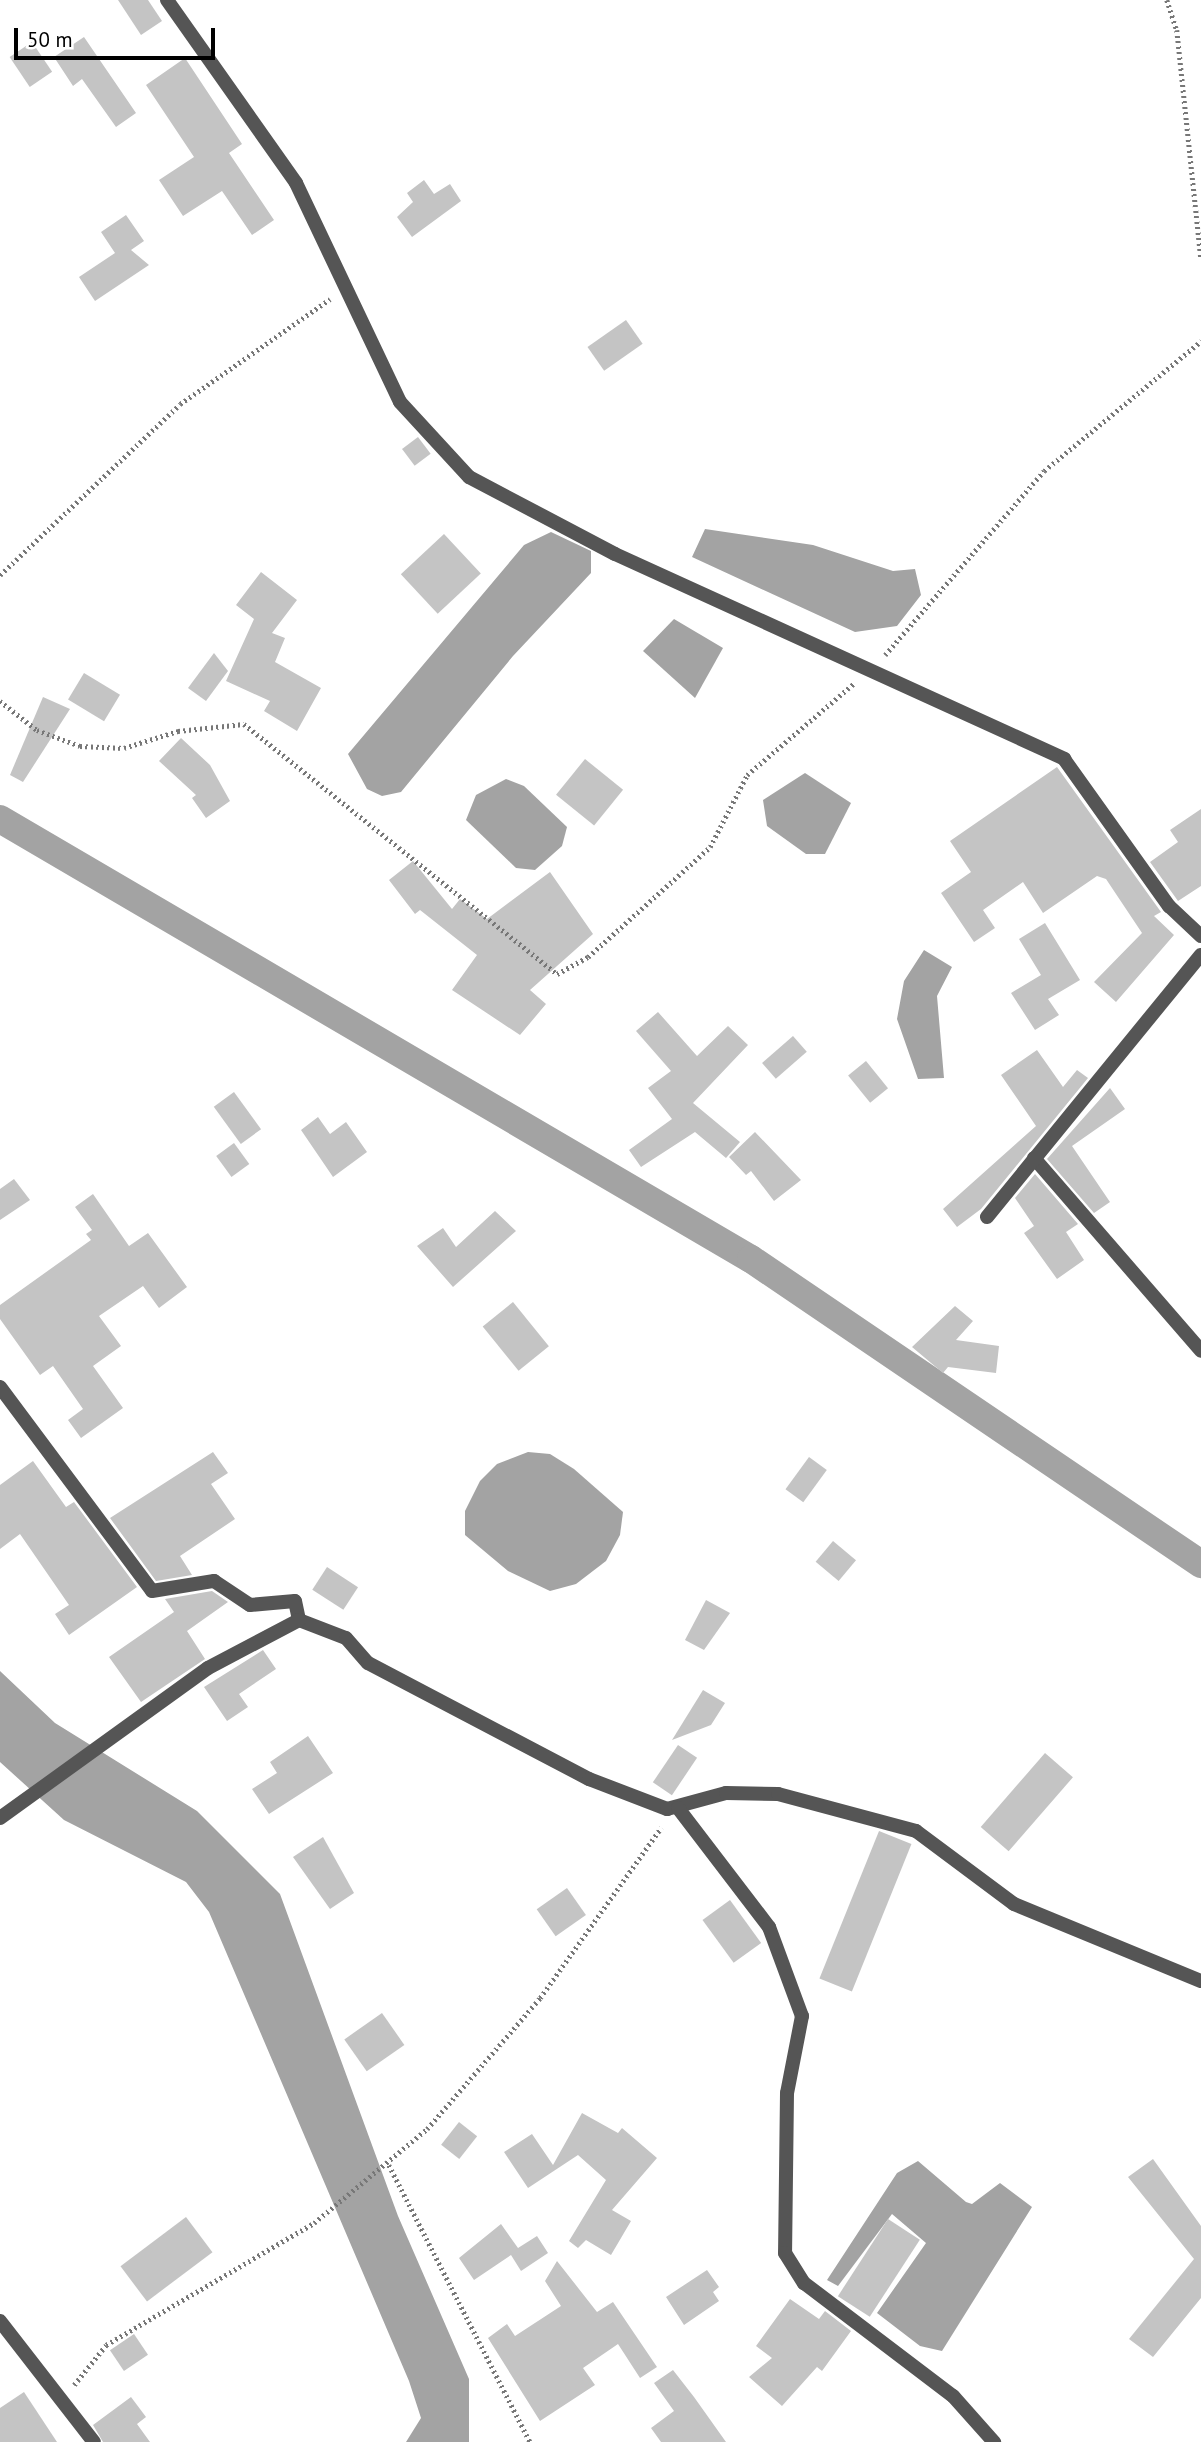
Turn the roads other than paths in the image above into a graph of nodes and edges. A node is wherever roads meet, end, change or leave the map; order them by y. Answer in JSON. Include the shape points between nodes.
{"nodes":[{"id":1,"x":167,"y":0,"type":"edge"},
{"id":2,"x":1201,"y":936,"type":"edge"},
{"id":3,"x":1201,"y":955,"type":"edge"},
{"id":4,"x":1034,"y":1158,"type":"junction"},
{"id":5,"x":987,"y":1217,"type":"dead end"},
{"id":6,"x":1201,"y":1351,"type":"edge"},
{"id":7,"x":0,"y":1387,"type":"edge"},
{"id":8,"x":299,"y":1620,"type":"junction"},
{"id":9,"x":677,"y":1808,"type":"junction"},
{"id":10,"x":4,"y":1815,"type":"edge"},
{"id":11,"x":1201,"y":1981,"type":"edge"},
{"id":12,"x":0,"y":2321,"type":"edge"},
{"id":13,"x":94,"y":2442,"type":"edge"},
{"id":14,"x":993,"y":2442,"type":"edge"}],
"edges":[{"from":1,"to":2,"type":"street","via":[[296,183],[400,402],[469,477],[615,554],[874,667],[1064,759],[1169,906]]},
{"from":3,"to":4,"type":"street"},
{"from":4,"to":5,"type":"street"},
{"from":4,"to":6,"type":"street"},
{"from":7,"to":8,"type":"street","via":[[79,1486],[144,1585],[161,1593],[214,1581],[250,1605],[295,1601]]},
{"from":8,"to":9,"type":"street","via":[[346,1638],[368,1663],[589,1779]]},
{"from":8,"to":10,"type":"street","via":[[208,1668]]},
{"from":9,"to":11,"type":"street","via":[[726,1793],[755,1793],[814,1801],[900,1825],[1014,1904]]},
{"from":9,"to":14,"type":"street","via":[[769,1927],[802,2016],[787,2093],[785,2253],[804,2283],[953,2396]]},
{"from":12,"to":13,"type":"street"}]}
